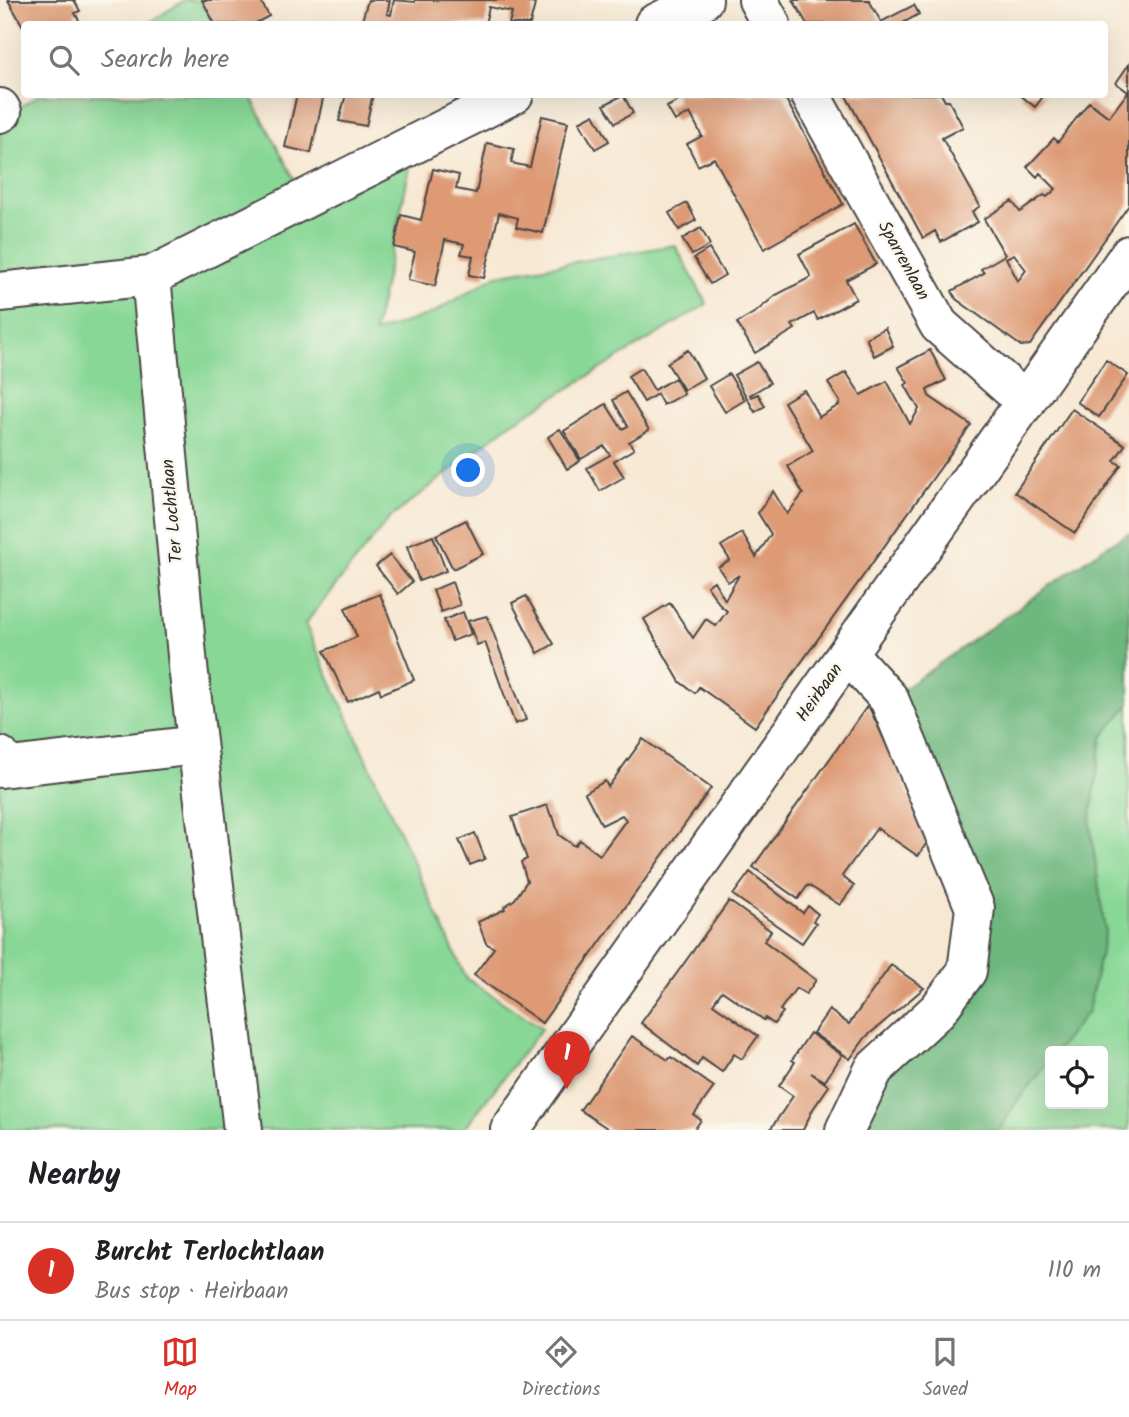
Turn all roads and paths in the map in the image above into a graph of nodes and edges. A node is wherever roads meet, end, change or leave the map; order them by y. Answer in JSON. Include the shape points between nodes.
{"nodes":[{"id":1,"x":704,"y":0,"type":"edge"},
{"id":2,"x":758,"y":0,"type":"edge"},
{"id":3,"x":660,"y":21,"type":"edge"},
{"id":4,"x":769,"y":21,"type":"edge"},
{"id":5,"x":506,"y":98,"type":"edge"},
{"id":6,"x":812,"y":98,"type":"edge"},
{"id":7,"x":1129,"y":255,"type":"edge"},
{"id":8,"x":151,"y":276,"type":"junction"},
{"id":9,"x":0,"y":292,"type":"edge"},
{"id":10,"x":1026,"y":402,"type":"junction"},
{"id":11,"x":848,"y":654,"type":"junction"},
{"id":12,"x":197,"y":746,"type":"junction"},
{"id":13,"x":0,"y":764,"type":"edge"},
{"id":14,"x":243,"y":1130,"type":"edge"},
{"id":15,"x":510,"y":1130,"type":"edge"},
{"id":16,"x":845,"y":1130,"type":"edge"}],
"edges":[{"from":1,"to":3,"type":"street"},
{"from":2,"to":4,"type":"street"},
{"from":5,"to":8,"type":"street"},
{"from":6,"to":10,"type":"street","name":"Sparrenlaan","via":[[939,325]]},
{"from":7,"to":10,"type":"street","name":"Heirbaan"},
{"from":8,"to":9,"type":"street"},
{"from":8,"to":12,"type":"street","name":"Ter Lochtlaan"},
{"from":10,"to":11,"type":"street","name":"Heirbaan"},
{"from":11,"to":15,"type":"street","name":"Heirbaan"},
{"from":11,"to":16,"type":"street","via":[[889,699],[975,908],[967,971],[938,1010],[874,1069]]},
{"from":12,"to":13,"type":"street"},
{"from":12,"to":14,"type":"street","name":"Ter Lochtlaan"}]}
